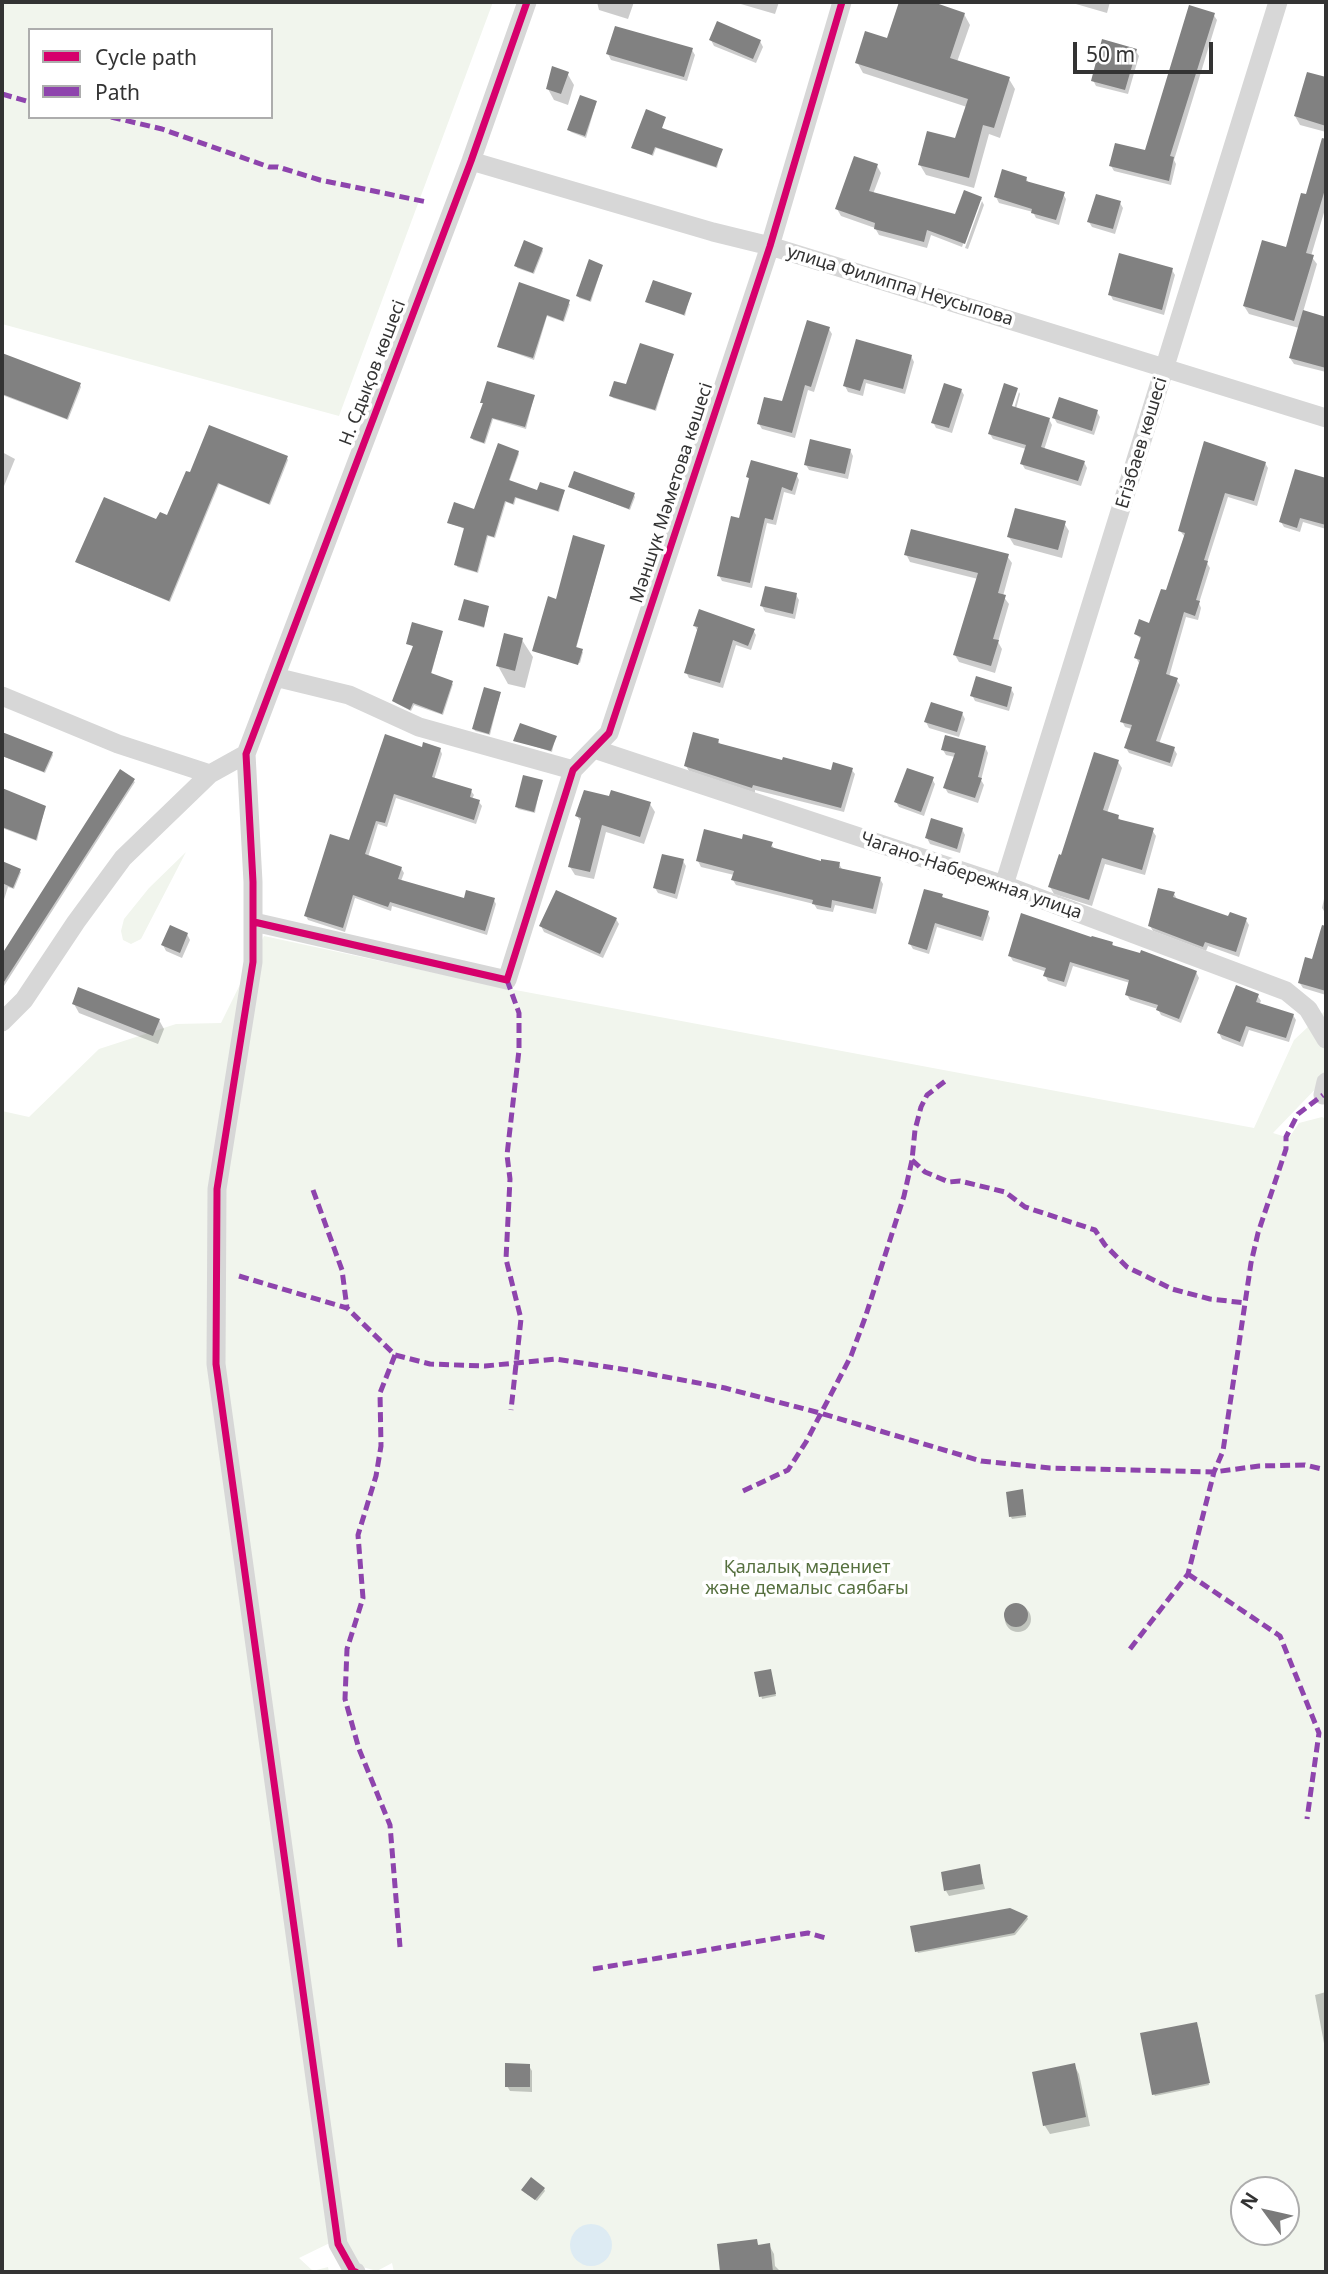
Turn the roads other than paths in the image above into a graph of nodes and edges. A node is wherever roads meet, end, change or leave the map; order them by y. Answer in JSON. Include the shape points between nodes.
{"nodes":[{"id":1,"x":527,"y":2,"type":"edge"},
{"id":2,"x":842,"y":2,"type":"edge"},
{"id":3,"x":1278,"y":2,"type":"edge"},
{"id":4,"x":471,"y":161,"type":"junction"},
{"id":5,"x":770,"y":246,"type":"junction"},
{"id":6,"x":1166,"y":368,"type":"junction"},
{"id":7,"x":1326,"y":418,"type":"edge"},
{"id":8,"x":275,"y":677,"type":"junction"},
{"id":9,"x":2,"y":696,"type":"edge"},
{"id":10,"x":594,"y":749,"type":"junction"},
{"id":11,"x":246,"y":754,"type":"junction"},
{"id":12,"x":573,"y":770,"type":"junction"},
{"id":13,"x":209,"y":774,"type":"junction"},
{"id":14,"x":1004,"y":885,"type":"junction"},
{"id":15,"x":254,"y":922,"type":"junction"},
{"id":16,"x":2,"y":1022,"type":"edge"},
{"id":17,"x":1326,"y":1039,"type":"edge"},
{"id":18,"x":356,"y":2272,"type":"edge"}],
"edges":[{"from":1,"to":4,"type":"street","name":"Н. Сдықов көшесі"},
{"from":2,"to":5,"type":"street","name":"Мәншүк Мәметова көшесі"},
{"from":3,"to":6,"type":"street","name":"Егізбаев көшесі"},
{"from":4,"to":5,"type":"street","name":"улица Филиппа Неусыпова"},
{"from":4,"to":8,"type":"street","name":"Н. Сдықов көшесі"},
{"from":5,"to":6,"type":"street","name":"улица Филиппа Неусыпова"},
{"from":5,"to":10,"type":"street","name":"Мәншүк Мәметова көшесі","via":[[609,733]]},
{"from":6,"to":7,"type":"street","name":"улица Филиппа Неусыпова"},
{"from":6,"to":14,"type":"street","name":"Егізбаев көшесі"},
{"from":8,"to":11,"type":"street","name":"Н. Сдықов көшесі"},
{"from":8,"to":12,"type":"street","via":[[349,695],[419,727]]},
{"from":9,"to":13,"type":"street","via":[[118,744]]},
{"from":10,"to":12,"type":"street","name":"Мәншүк Мәметова көшесі"},
{"from":10,"to":14,"type":"street","name":"Чагано-Набережная улица"},
{"from":11,"to":13,"type":"street"},
{"from":11,"to":15,"type":"street"},
{"from":12,"to":15,"type":"street","name":"Мәншүк Мәметова көшесі","via":[[507,980]]},
{"from":13,"to":16,"type":"street","via":[[123,858],[24,1000]]},
{"from":14,"to":17,"type":"street","name":"Чагано-Набережная улица","via":[[1286,991],[1308,1009]]},
{"from":15,"to":18,"type":"street","via":[[253,962],[216,1189],[216,1364],[338,2244]]}]}
